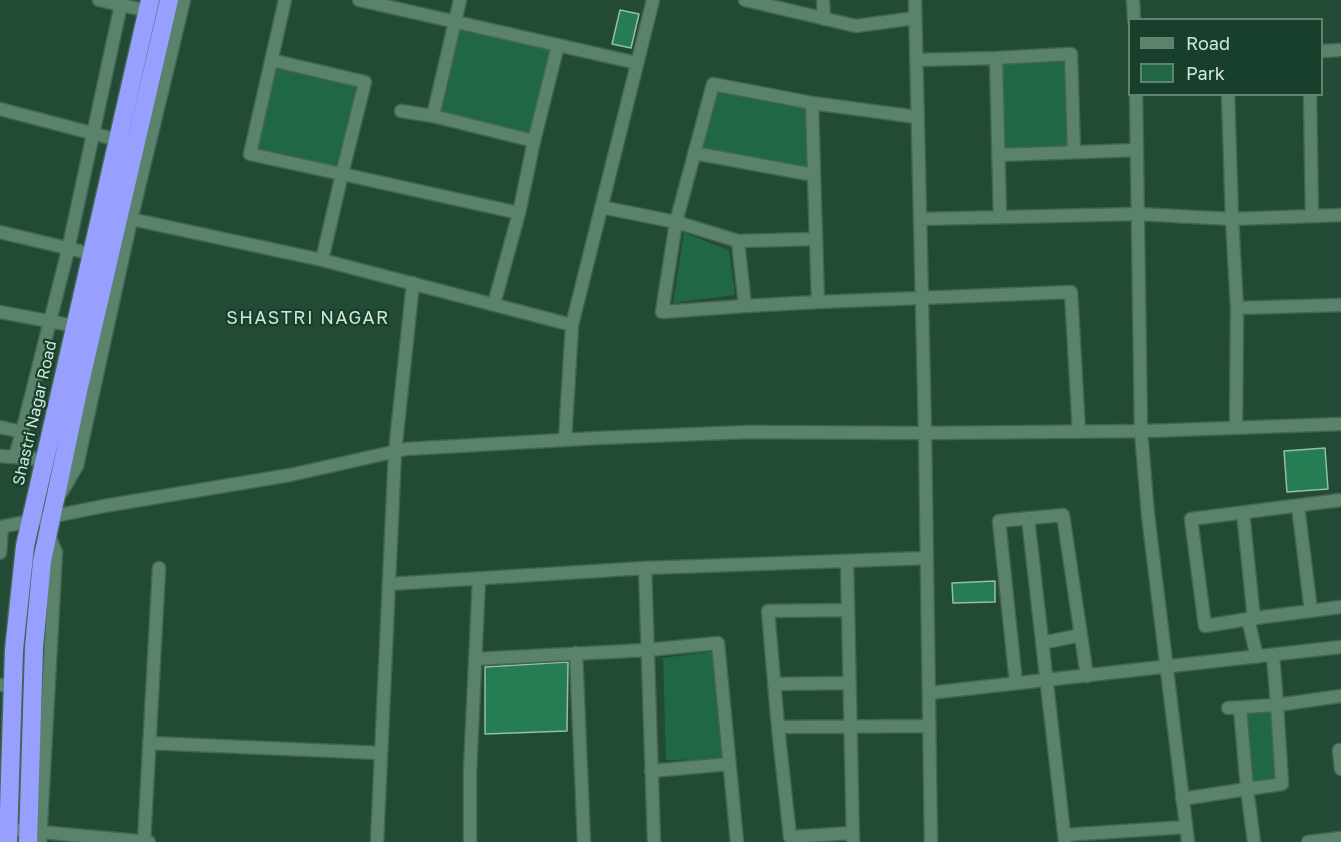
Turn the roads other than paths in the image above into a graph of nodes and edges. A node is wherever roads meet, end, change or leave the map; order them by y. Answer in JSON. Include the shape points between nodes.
{"nodes":[{"id":1,"x":99,"y":0,"type":"edge"},
{"id":2,"x":184,"y":0,"type":"edge"},
{"id":3,"x":285,"y":0,"type":"edge"},
{"id":4,"x":359,"y":0,"type":"edge"},
{"id":5,"x":460,"y":0,"type":"edge"},
{"id":6,"x":653,"y":0,"type":"edge"},
{"id":7,"x":745,"y":0,"type":"edge"},
{"id":8,"x":823,"y":0,"type":"edge"},
{"id":9,"x":915,"y":0,"type":"edge"},
{"id":10,"x":1133,"y":0,"type":"edge"},
{"id":11,"x":121,"y":2,"type":"edge"},
{"id":12,"x":158,"y":6,"type":"edge"},
{"id":13,"x":915,"y":18,"type":"junction"},
{"id":14,"x":1134,"y":18,"type":"edge"},
{"id":15,"x":824,"y":19,"type":"junction"},
{"id":16,"x":454,"y":21,"type":"junction"},
{"id":17,"x":558,"y":45,"type":"junction"},
{"id":18,"x":1341,"y":50,"type":"edge"},
{"id":19,"x":1323,"y":51,"type":"edge"},
{"id":20,"x":996,"y":58,"type":"junction"},
{"id":21,"x":271,"y":60,"type":"junction"},
{"id":22,"x":916,"y":60,"type":"junction"},
{"id":23,"x":637,"y":63,"type":"junction"},
{"id":24,"x":1136,"y":96,"type":"edge"},
{"id":25,"x":1228,"y":96,"type":"edge"},
{"id":26,"x":1310,"y":96,"type":"edge"},
{"id":27,"x":812,"y":103,"type":"junction"},
{"id":28,"x":0,"y":109,"type":"edge"},
{"id":29,"x":401,"y":111,"type":"dead end"},
{"id":30,"x":433,"y":116,"type":"junction"},
{"id":31,"x":917,"y":117,"type":"junction"},
{"id":32,"x":92,"y":132,"type":"junction"},
{"id":33,"x":118,"y":140,"type":"junction"},
{"id":34,"x":534,"y":141,"type":"junction"},
{"id":35,"x":1137,"y":150,"type":"junction"},
{"id":36,"x":1074,"y":152,"type":"junction"},
{"id":37,"x":694,"y":153,"type":"junction"},
{"id":38,"x":998,"y":155,"type":"junction"},
{"id":39,"x":342,"y":174,"type":"junction"},
{"id":40,"x":814,"y":175,"type":"junction"},
{"id":41,"x":601,"y":207,"type":"junction"},
{"id":42,"x":519,"y":213,"type":"junction"},
{"id":43,"x":1138,"y":214,"type":"junction"},
{"id":44,"x":1341,"y":215,"type":"edge"},
{"id":45,"x":1312,"y":216,"type":"junction"},
{"id":46,"x":1000,"y":217,"type":"junction"},
{"id":47,"x":124,"y":218,"type":"junction"},
{"id":48,"x":920,"y":219,"type":"junction"},
{"id":49,"x":1232,"y":219,"type":"junction"},
{"id":50,"x":676,"y":222,"type":"junction"},
{"id":51,"x":0,"y":232,"type":"edge"},
{"id":52,"x":816,"y":239,"type":"junction"},
{"id":53,"x":738,"y":241,"type":"junction"},
{"id":54,"x":68,"y":250,"type":"junction"},
{"id":55,"x":92,"y":254,"type":"junction"},
{"id":56,"x":322,"y":260,"type":"junction"},
{"id":57,"x":413,"y":284,"type":"junction"},
{"id":58,"x":922,"y":297,"type":"junction"},
{"id":59,"x":818,"y":302,"type":"junction"},
{"id":60,"x":494,"y":304,"type":"junction"},
{"id":61,"x":1341,"y":305,"type":"edge"},
{"id":62,"x":744,"y":306,"type":"junction"},
{"id":63,"x":1237,"y":308,"type":"junction"},
{"id":64,"x":0,"y":312,"type":"edge"},
{"id":65,"x":49,"y":322,"type":"junction"},
{"id":66,"x":572,"y":325,"type":"junction"},
{"id":67,"x":75,"y":326,"type":"junction"},
{"id":68,"x":1341,"y":424,"type":"edge"},
{"id":69,"x":0,"y":427,"type":"edge"},
{"id":70,"x":1236,"y":428,"type":"junction"},
{"id":71,"x":1141,"y":431,"type":"junction"},
{"id":72,"x":22,"y":432,"type":"junction"},
{"id":73,"x":1079,"y":432,"type":"junction"},
{"id":74,"x":925,"y":433,"type":"junction"},
{"id":75,"x":565,"y":440,"type":"junction"},
{"id":76,"x":395,"y":452,"type":"junction"},
{"id":77,"x":0,"y":456,"type":"edge"},
{"id":78,"x":15,"y":457,"type":"junction"},
{"id":79,"x":45,"y":460,"type":"junction"},
{"id":80,"x":1341,"y":500,"type":"edge"},
{"id":81,"x":1298,"y":506,"type":"junction"},
{"id":82,"x":1243,"y":513,"type":"junction"},
{"id":83,"x":51,"y":518,"type":"junction"},
{"id":84,"x":1029,"y":518,"type":"junction"},
{"id":85,"x":31,"y":521,"type":"junction"},
{"id":86,"x":1,"y":527,"type":"edge"},
{"id":87,"x":0,"y":553,"type":"edge"},
{"id":88,"x":927,"y":558,"type":"junction"},
{"id":89,"x":847,"y":561,"type":"junction"},
{"id":90,"x":159,"y":568,"type":"dead end"},
{"id":91,"x":645,"y":568,"type":"junction"},
{"id":92,"x":479,"y":579,"type":"junction"},
{"id":93,"x":388,"y":584,"type":"junction"},
{"id":94,"x":1341,"y":607,"type":"edge"},
{"id":95,"x":848,"y":610,"type":"junction"},
{"id":96,"x":1311,"y":611,"type":"junction"},
{"id":97,"x":1251,"y":619,"type":"junction"},
{"id":98,"x":1081,"y":635,"type":"junction"},
{"id":99,"x":1042,"y":643,"type":"junction"},
{"id":100,"x":1341,"y":647,"type":"edge"},
{"id":101,"x":647,"y":650,"type":"junction"},
{"id":102,"x":576,"y":653,"type":"junction"},
{"id":103,"x":1273,"y":655,"type":"junction"},
{"id":104,"x":1257,"y":657,"type":"junction"},
{"id":105,"x":475,"y":659,"type":"junction"},
{"id":106,"x":1166,"y":668,"type":"junction"},
{"id":107,"x":1087,"y":676,"type":"junction"},
{"id":108,"x":1046,"y":680,"type":"junction"},
{"id":109,"x":849,"y":683,"type":"junction"},
{"id":110,"x":1016,"y":683,"type":"junction"},
{"id":111,"x":774,"y":684,"type":"junction"},
{"id":112,"x":6,"y":685,"type":"edge"},
{"id":113,"x":929,"y":693,"type":"junction"},
{"id":114,"x":1341,"y":696,"type":"edge"},
{"id":115,"x":1277,"y":705,"type":"junction"},
{"id":116,"x":851,"y":726,"type":"junction"},
{"id":117,"x":929,"y":726,"type":"junction"},
{"id":118,"x":778,"y":727,"type":"junction"},
{"id":119,"x":149,"y":743,"type":"junction"},
{"id":120,"x":1341,"y":750,"type":"edge"},
{"id":121,"x":381,"y":753,"type":"junction"},
{"id":122,"x":729,"y":764,"type":"junction"},
{"id":123,"x":1341,"y":769,"type":"edge"},
{"id":124,"x":651,"y":771,"type":"junction"},
{"id":125,"x":1247,"y":789,"type":"junction"},
{"id":126,"x":1182,"y":799,"type":"junction"},
{"id":127,"x":1186,"y":827,"type":"junction"},
{"id":128,"x":8,"y":835,"type":"edge"},
{"id":129,"x":34,"y":837,"type":"edge"},
{"id":130,"x":853,"y":838,"type":"edge"},
{"id":131,"x":1341,"y":838,"type":"edge"},
{"id":132,"x":1065,"y":839,"type":"edge"},
{"id":133,"x":144,"y":842,"type":"edge"},
{"id":134,"x":149,"y":842,"type":"edge"},
{"id":135,"x":377,"y":842,"type":"edge"},
{"id":136,"x":470,"y":842,"type":"edge"},
{"id":137,"x":584,"y":842,"type":"edge"},
{"id":138,"x":654,"y":842,"type":"edge"},
{"id":139,"x":737,"y":842,"type":"edge"},
{"id":140,"x":931,"y":842,"type":"edge"},
{"id":141,"x":1188,"y":842,"type":"edge"},
{"id":142,"x":1254,"y":842,"type":"edge"},
{"id":143,"x":1308,"y":842,"type":"edge"}],
"edges":[{"from":1,"to":11,"type":"street"},
{"from":2,"to":47,"type":"street"},
{"from":3,"to":21,"type":"street"},
{"from":4,"to":16,"type":"street"},
{"from":5,"to":16,"type":"street"},
{"from":6,"to":23,"type":"street"},
{"from":7,"to":15,"type":"street"},
{"from":8,"to":15,"type":"street"},
{"from":9,"to":13,"type":"street"},
{"from":10,"to":14,"type":"street"},
{"from":11,"to":12,"type":"street"},
{"from":11,"to":32,"type":"street"},
{"from":12,"to":33,"type":"highway","name":"Shastri Nagar Road"},
{"from":12,"to":47,"type":"highway"},
{"from":13,"to":15,"type":"street","via":[[856,26]]},
{"from":13,"to":22,"type":"street"},
{"from":16,"to":17,"type":"street"},
{"from":16,"to":30,"type":"street"},
{"from":17,"to":23,"type":"street"},
{"from":17,"to":34,"type":"street"},
{"from":18,"to":19,"type":"street"},
{"from":20,"to":22,"type":"street"},
{"from":20,"to":36,"type":"street","via":[[1071,54]]},
{"from":20,"to":38,"type":"street"},
{"from":21,"to":39,"type":"street","via":[[250,154]]},
{"from":21,"to":39,"type":"street","via":[[365,82]]},
{"from":22,"to":31,"type":"street"},
{"from":23,"to":41,"type":"street"},
{"from":24,"to":35,"type":"street"},
{"from":25,"to":49,"type":"street"},
{"from":26,"to":45,"type":"street"},
{"from":27,"to":31,"type":"street"},
{"from":27,"to":37,"type":"street","via":[[713,84]]},
{"from":27,"to":40,"type":"street"},
{"from":28,"to":32,"type":"street"},
{"from":29,"to":30,"type":"street"},
{"from":30,"to":34,"type":"street"},
{"from":31,"to":48,"type":"street"},
{"from":32,"to":33,"type":"street"},
{"from":32,"to":54,"type":"street"},
{"from":33,"to":55,"type":"highway","name":"Shastri Nagar Road"},
{"from":34,"to":42,"type":"street"},
{"from":35,"to":36,"type":"street"},
{"from":35,"to":43,"type":"street"},
{"from":36,"to":38,"type":"street"},
{"from":37,"to":40,"type":"street"},
{"from":37,"to":50,"type":"street"},
{"from":38,"to":46,"type":"street"},
{"from":39,"to":42,"type":"street"},
{"from":39,"to":56,"type":"street"},
{"from":40,"to":52,"type":"street"},
{"from":41,"to":50,"type":"street"},
{"from":41,"to":66,"type":"street"},
{"from":42,"to":60,"type":"street"},
{"from":43,"to":46,"type":"street"},
{"from":43,"to":49,"type":"street"},
{"from":43,"to":71,"type":"street"},
{"from":44,"to":45,"type":"street"},
{"from":45,"to":49,"type":"street"},
{"from":46,"to":48,"type":"street"},
{"from":47,"to":56,"type":"street"},
{"from":47,"to":83,"type":"highway"},
{"from":48,"to":58,"type":"street"},
{"from":49,"to":63,"type":"street"},
{"from":50,"to":53,"type":"street"},
{"from":50,"to":62,"type":"street","via":[[663,312]]},
{"from":51,"to":54,"type":"street"},
{"from":52,"to":53,"type":"street"},
{"from":52,"to":59,"type":"street"},
{"from":53,"to":62,"type":"street"},
{"from":54,"to":55,"type":"street"},
{"from":54,"to":65,"type":"street"},
{"from":55,"to":67,"type":"highway","name":"Shastri Nagar Road"},
{"from":56,"to":57,"type":"street"},
{"from":57,"to":60,"type":"street"},
{"from":57,"to":76,"type":"street"},
{"from":58,"to":59,"type":"street"},
{"from":58,"to":73,"type":"street","via":[[1071,292]]},
{"from":58,"to":74,"type":"street"},
{"from":59,"to":62,"type":"street"},
{"from":60,"to":66,"type":"street"},
{"from":61,"to":63,"type":"street"},
{"from":63,"to":70,"type":"street"},
{"from":64,"to":65,"type":"street"},
{"from":65,"to":67,"type":"street"},
{"from":65,"to":72,"type":"street"},
{"from":66,"to":75,"type":"street"},
{"from":67,"to":79,"type":"highway","name":"Shastri Nagar Road"},
{"from":68,"to":70,"type":"street"},
{"from":69,"to":72,"type":"street"},
{"from":70,"to":71,"type":"street"},
{"from":71,"to":73,"type":"street"},
{"from":71,"to":106,"type":"street"},
{"from":72,"to":78,"type":"street"},
{"from":73,"to":74,"type":"street"},
{"from":74,"to":75,"type":"street","via":[[749,432]]},
{"from":74,"to":88,"type":"street"},
{"from":75,"to":76,"type":"street"},
{"from":76,"to":83,"type":"street"},
{"from":76,"to":93,"type":"street"},
{"from":77,"to":78,"type":"street"},
{"from":78,"to":79,"type":"street"},
{"from":79,"to":85,"type":"highway","name":"Shastri Nagar Road"},
{"from":80,"to":81,"type":"street"},
{"from":81,"to":82,"type":"street"},
{"from":81,"to":96,"type":"street"},
{"from":82,"to":97,"type":"street"},
{"from":82,"to":97,"type":"street","via":[[1191,519],[1205,626]]},
{"from":83,"to":85,"type":"street"},
{"from":83,"to":129,"type":"highway","via":[[42,561],[34,647]]},
{"from":84,"to":98,"type":"street","via":[[1063,515]]},
{"from":84,"to":99,"type":"street"},
{"from":84,"to":110,"type":"street","via":[[999,521]]},
{"from":85,"to":86,"type":"street"},
{"from":85,"to":112,"type":"highway","name":"Shastri Nagar Road"},
{"from":86,"to":87,"type":"street"},
{"from":88,"to":89,"type":"street"},
{"from":88,"to":113,"type":"street"},
{"from":89,"to":91,"type":"street"},
{"from":89,"to":95,"type":"street"},
{"from":90,"to":119,"type":"street"},
{"from":91,"to":92,"type":"street"},
{"from":91,"to":101,"type":"street"},
{"from":92,"to":93,"type":"street"},
{"from":92,"to":105,"type":"street"},
{"from":93,"to":121,"type":"street"},
{"from":94,"to":96,"type":"street"},
{"from":95,"to":109,"type":"street"},
{"from":95,"to":111,"type":"street","via":[[768,611]]},
{"from":96,"to":97,"type":"street"},
{"from":97,"to":104,"type":"street"},
{"from":98,"to":99,"type":"street"},
{"from":98,"to":107,"type":"street"},
{"from":99,"to":108,"type":"street"},
{"from":100,"to":103,"type":"street"},
{"from":101,"to":102,"type":"street"},
{"from":101,"to":122,"type":"street","via":[[718,643]]},
{"from":101,"to":124,"type":"street"},
{"from":102,"to":105,"type":"street"},
{"from":102,"to":137,"type":"street"},
{"from":103,"to":104,"type":"street"},
{"from":103,"to":115,"type":"street"},
{"from":104,"to":106,"type":"street"},
{"from":105,"to":136,"type":"street"},
{"from":106,"to":107,"type":"street"},
{"from":106,"to":126,"type":"street"},
{"from":107,"to":108,"type":"street"},
{"from":108,"to":110,"type":"street"},
{"from":108,"to":132,"type":"street"},
{"from":109,"to":111,"type":"street"},
{"from":109,"to":116,"type":"street"},
{"from":110,"to":113,"type":"street"},
{"from":111,"to":118,"type":"street"},
{"from":112,"to":128,"type":"highway","name":"Shastri Nagar Road"},
{"from":113,"to":117,"type":"street"},
{"from":114,"to":115,"type":"street"},
{"from":115,"to":125,"type":"street","via":[[1282,784]]},
{"from":115,"to":125,"type":"street","via":[[1234,708]]},
{"from":116,"to":117,"type":"street"},
{"from":116,"to":118,"type":"street"},
{"from":116,"to":130,"type":"street"},
{"from":117,"to":140,"type":"street"},
{"from":118,"to":130,"type":"street","via":[[790,837]]},
{"from":119,"to":121,"type":"street"},
{"from":119,"to":133,"type":"street"},
{"from":120,"to":123,"type":"street"},
{"from":121,"to":135,"type":"street"},
{"from":122,"to":124,"type":"street"},
{"from":122,"to":139,"type":"street"},
{"from":124,"to":138,"type":"street"},
{"from":125,"to":126,"type":"street"},
{"from":125,"to":142,"type":"street"},
{"from":126,"to":127,"type":"street"},
{"from":127,"to":132,"type":"street"},
{"from":127,"to":141,"type":"street"},
{"from":128,"to":129,"type":"street"},
{"from":129,"to":133,"type":"street"},
{"from":131,"to":143,"type":"street"},
{"from":133,"to":134,"type":"street"}]}
